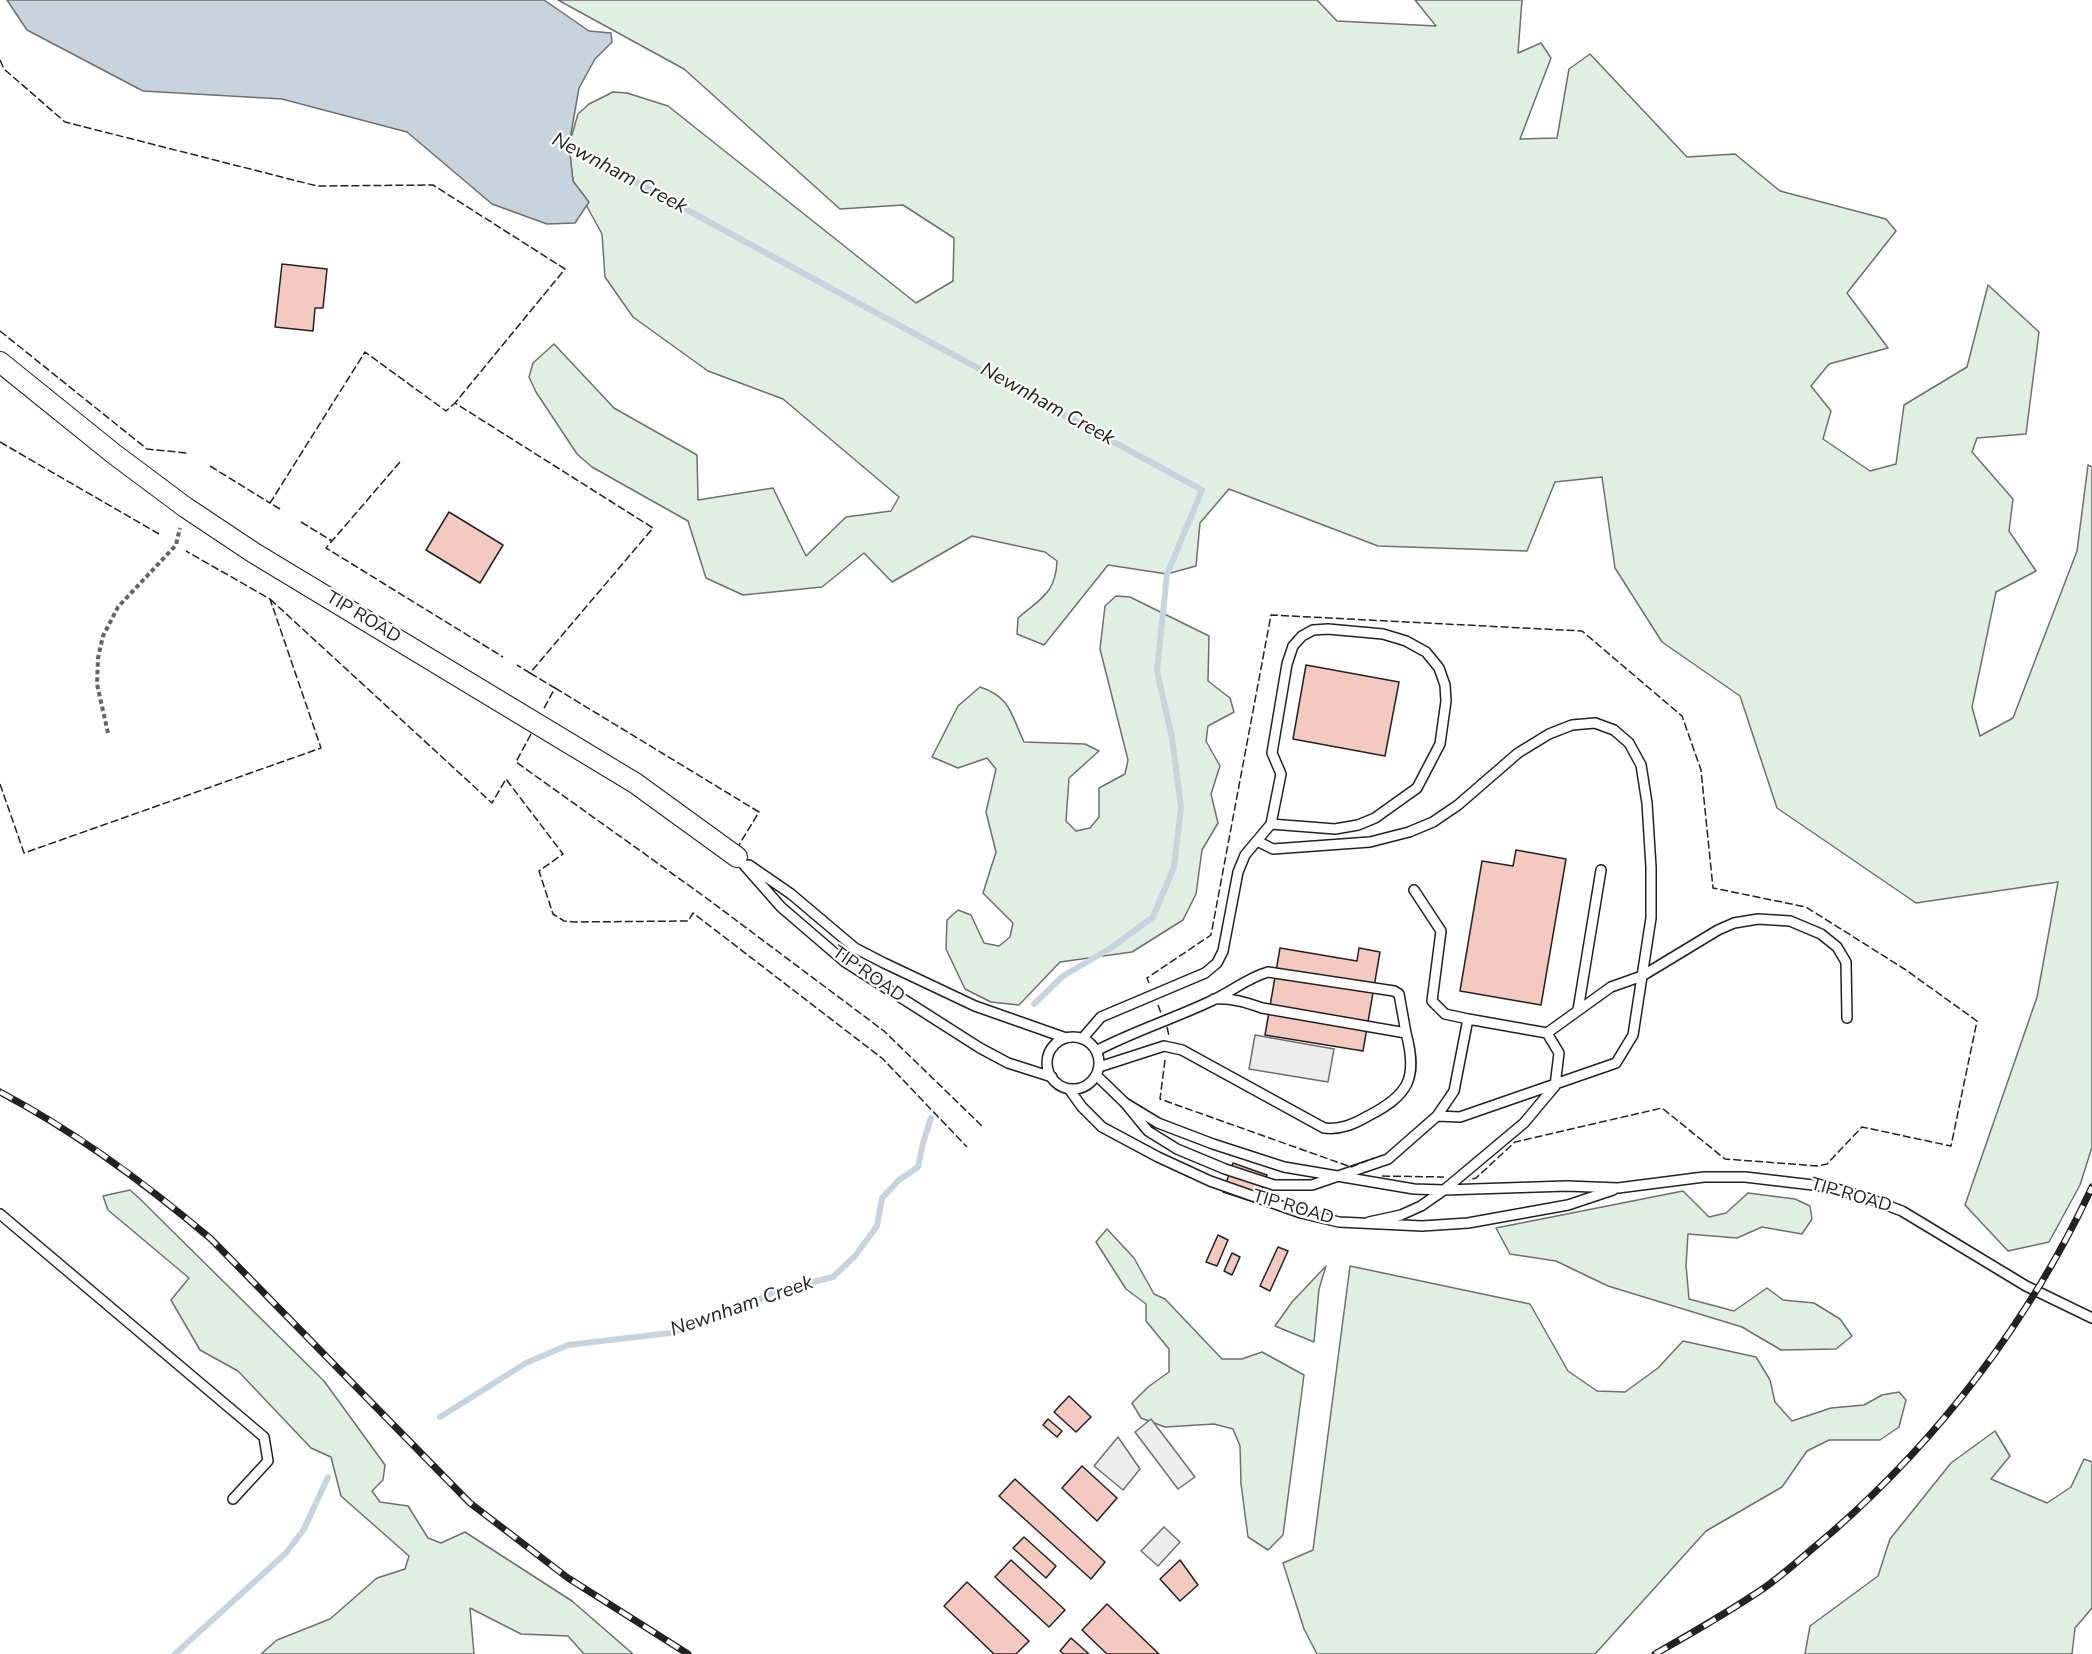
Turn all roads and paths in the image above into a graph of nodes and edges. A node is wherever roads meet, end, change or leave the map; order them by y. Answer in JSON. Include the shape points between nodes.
{"nodes":[{"id":1,"x":0,"y":362,"type":"edge"},
{"id":2,"x":185,"y":507,"type":"junction"},
{"id":3,"x":108,"y":734,"type":"dead end"},
{"id":4,"x":1272,"y":824,"type":"junction"},
{"id":5,"x":1257,"y":841,"type":"junction"},
{"id":6,"x":737,"y":857,"type":"junction"},
{"id":7,"x":1600,"y":870,"type":"dead end"},
{"id":8,"x":1414,"y":890,"type":"dead end"},
{"id":9,"x":1642,"y":976,"type":"junction"},
{"id":10,"x":1214,"y":999,"type":"junction"},
{"id":11,"x":1578,"y":1010,"type":"junction"},
{"id":12,"x":1847,"y":1018,"type":"dead end"},
{"id":13,"x":1468,"y":1019,"type":"junction"},
{"id":14,"x":1406,"y":1033,"type":"junction"},
{"id":15,"x":1547,"y":1033,"type":"junction"},
{"id":16,"x":1066,"y":1038,"type":"junction"},
{"id":17,"x":1082,"y":1039,"type":"junction"},
{"id":18,"x":1096,"y":1051,"type":"junction"},
{"id":19,"x":1097,"y":1071,"type":"junction"},
{"id":20,"x":1052,"y":1077,"type":"junction"},
{"id":21,"x":1555,"y":1086,"type":"junction"},
{"id":22,"x":1069,"y":1089,"type":"junction"},
{"id":23,"x":1125,"y":1103,"type":"junction"},
{"id":24,"x":1437,"y":1116,"type":"junction"},
{"id":25,"x":1338,"y":1176,"type":"junction"},
{"id":26,"x":1618,"y":1188,"type":"junction"},
{"id":27,"x":1444,"y":1190,"type":"junction"},
{"id":28,"x":0,"y":1214,"type":"edge"},
{"id":29,"x":1369,"y":1222,"type":"junction"},
{"id":30,"x":2092,"y":1318,"type":"edge"},
{"id":31,"x":233,"y":1500,"type":"dead end"}],
"edges":[{"from":1,"to":2,"type":"street","name":"TIP ROAD"},
{"from":2,"to":3,"type":"path","via":[[176,545],[129,593],[103,636],[97,684]]},
{"from":2,"to":6,"type":"street","name":"TIP ROAD","via":[[254,553],[635,783]]},
{"from":4,"to":4,"type":"lane","via":[[1281,774],[1272,753],[1293,646],[1313,630],[1328,629],[1383,634],[1406,640],[1426,652],[1439,668],[1446,701],[1440,744],[1417,788],[1375,818],[1358,825],[1335,828]]},
{"from":4,"to":5,"type":"lane"},
{"from":5,"to":9,"type":"lane","via":[[1273,849],[1370,842],[1409,832],[1433,822],[1518,753],[1549,734],[1572,725],[1595,723],[1614,730],[1629,743],[1641,765],[1651,867],[1651,918]]},
{"from":5,"to":17,"type":"lane","via":[[1238,872],[1223,951],[1217,963],[1204,974],[1101,1017]]},
{"from":6,"to":16,"type":"lane","name":"TIP ROAD","via":[[865,953],[975,1006]]},
{"from":6,"to":20,"type":"lane","name":"TIP ROAD","via":[[781,907],[845,962],[980,1048],[1008,1063]]},
{"from":7,"to":11,"type":"lane"},
{"from":8,"to":13,"type":"lane","via":[[1441,931],[1432,1001],[1445,1014]]},
{"from":9,"to":11,"type":"lane","via":[[1611,987]]},
{"from":9,"to":12,"type":"lane","via":[[1734,923],[1758,919],[1790,921],[1821,934],[1842,955],[1846,962]]},
{"from":9,"to":21,"type":"lane","via":[[1633,1035],[1616,1063]]},
{"from":10,"to":14,"type":"lane","via":[[1229,998],[1262,1008]]},
{"from":10,"to":14,"type":"lane","via":[[1268,972],[1382,989],[1399,994]]},
{"from":10,"to":18,"type":"lane"},
{"from":11,"to":15,"type":"lane"},
{"from":13,"to":15,"type":"lane"},
{"from":13,"to":24,"type":"lane","via":[[1454,1091]]},
{"from":14,"to":19,"type":"lane","via":[[1412,1061],[1403,1090],[1391,1104],[1335,1129],[1324,1128],[1173,1047],[1164,1046]]},
{"from":15,"to":21,"type":"lane","via":[[1559,1053]]},
{"from":16,"to":17,"type":"lane"},
{"from":16,"to":20,"type":"lane","via":[[1049,1054],[1048,1070]]},
{"from":17,"to":18,"type":"lane"},
{"from":18,"to":19,"type":"lane"},
{"from":19,"to":22,"type":"lane","via":[[1085,1086]]},
{"from":19,"to":23,"type":"lane"},
{"from":20,"to":22,"type":"lane"},
{"from":21,"to":24,"type":"lane","via":[[1461,1117]]},
{"from":21,"to":27,"type":"lane","via":[[1524,1123]]},
{"from":22,"to":29,"type":"lane","name":"TIP ROAD","via":[[1102,1127],[1210,1181],[1301,1214],[1339,1222]]},
{"from":23,"to":25,"type":"lane","name":"TIP ROAD","via":[[1158,1123],[1213,1144],[1284,1167]]},
{"from":23,"to":25,"type":"lane","via":[[1148,1131],[1225,1169],[1274,1185],[1312,1185]]},
{"from":24,"to":25,"type":"lane","via":[[1388,1159]]},
{"from":25,"to":27,"type":"lane","name":"TIP ROAD"},
{"from":26,"to":27,"type":"lane","name":"TIP ROAD"},
{"from":26,"to":29,"type":"lane","name":"TIP ROAD","via":[[1568,1205],[1468,1223],[1422,1226]]},
{"from":26,"to":30,"type":"lane","name":"TIP ROAD","via":[[1704,1177],[1745,1177],[1830,1187],[1902,1211],[2026,1286]]},
{"from":27,"to":29,"type":"lane","via":[[1401,1215]]},
{"from":28,"to":31,"type":"lane","via":[[264,1437],[268,1461]]}]}
